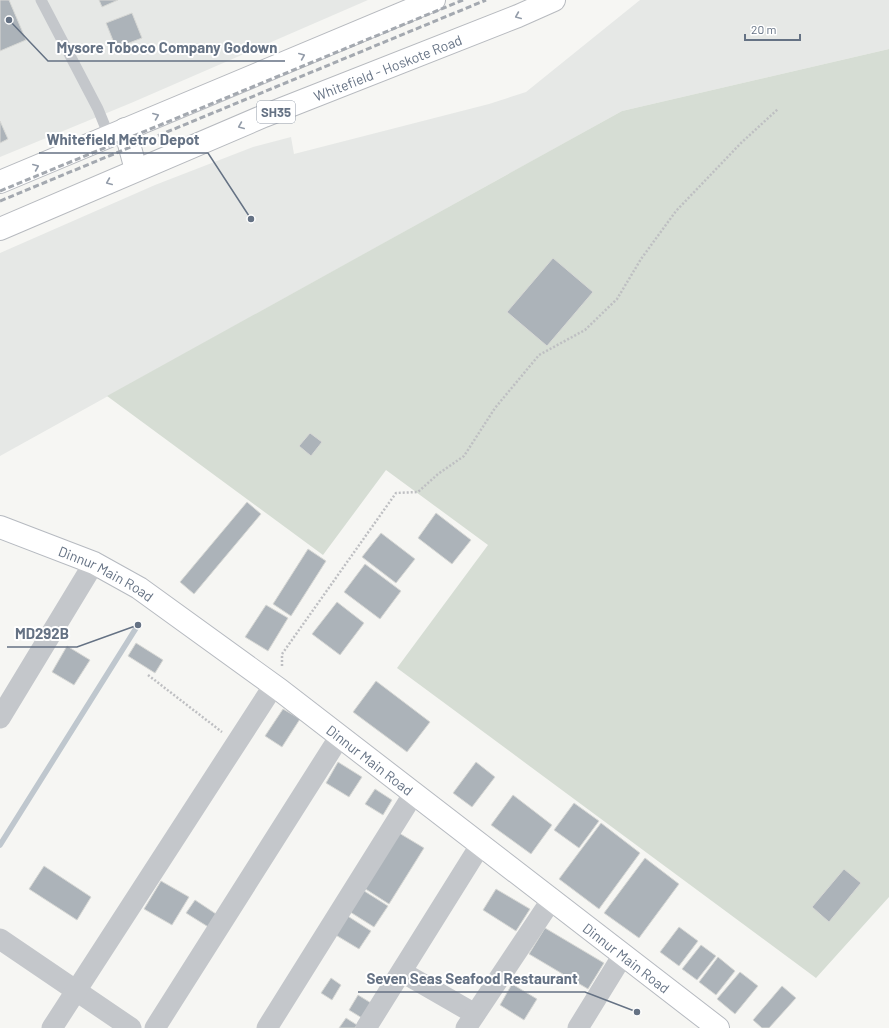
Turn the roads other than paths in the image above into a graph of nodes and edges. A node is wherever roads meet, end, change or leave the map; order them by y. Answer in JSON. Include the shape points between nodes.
{"nodes":[{"id":1,"x":41,"y":0,"type":"edge"},
{"id":2,"x":434,"y":0,"type":"edge"},
{"id":3,"x":554,"y":0,"type":"edge"},
{"id":4,"x":117,"y":132,"type":"junction"},
{"id":5,"x":136,"y":170,"type":"junction"},
{"id":6,"x":0,"y":182,"type":"edge"},
{"id":7,"x":0,"y":229,"type":"edge"},
{"id":8,"x":0,"y":527,"type":"edge"},
{"id":9,"x":94,"y":563,"type":"junction"},
{"id":10,"x":274,"y":685,"type":"junction"},
{"id":11,"x":0,"y":718,"type":"edge"},
{"id":12,"x":340,"y":736,"type":"junction"},
{"id":13,"x":414,"y":793,"type":"junction"},
{"id":14,"x":481,"y":844,"type":"junction"},
{"id":15,"x":552,"y":899,"type":"junction"},
{"id":16,"x":0,"y":939,"type":"edge"},
{"id":17,"x":623,"y":955,"type":"junction"},
{"id":18,"x":402,"y":972,"type":"junction"},
{"id":19,"x":76,"y":990,"type":"junction"},
{"id":20,"x":470,"y":1021,"type":"edge"},
{"id":21,"x":52,"y":1028,"type":"edge"},
{"id":22,"x":131,"y":1028,"type":"edge"},
{"id":23,"x":155,"y":1028,"type":"edge"},
{"id":24,"x":266,"y":1028,"type":"edge"},
{"id":25,"x":366,"y":1028,"type":"edge"},
{"id":26,"x":578,"y":1028,"type":"edge"},
{"id":27,"x":718,"y":1028,"type":"edge"}],
"edges":[{"from":1,"to":4,"type":"lane","via":[[98,109]]},
{"from":4,"to":2,"type":"main road","one_way":true},
{"from":3,"to":5,"type":"main road","name":"Whitefield - Hoskote Road","number":"SH35","one_way":true},
{"from":4,"to":5,"type":"main road"},
{"from":6,"to":4,"type":"main road","one_way":true},
{"from":5,"to":7,"type":"main road","name":"Whitefield - Hoskote Road","number":"SH35","one_way":true},
{"from":8,"to":9,"type":"main road","name":"Dinnur Main Road"},
{"from":9,"to":10,"type":"main road","name":"Dinnur Main Road","via":[[139,588]]},
{"from":9,"to":11,"type":"street"},
{"from":10,"to":12,"type":"main road","name":"Dinnur Main Road"},
{"from":10,"to":19,"type":"street"},
{"from":12,"to":13,"type":"main road","name":"Dinnur Main Road"},
{"from":12,"to":23,"type":"street"},
{"from":13,"to":14,"type":"main road","name":"Dinnur Main Road"},
{"from":13,"to":24,"type":"street"},
{"from":14,"to":15,"type":"main road","name":"Dinnur Main Road"},
{"from":14,"to":18,"type":"street"},
{"from":15,"to":17,"type":"main road","name":"Dinnur Main Road"},
{"from":15,"to":20,"type":"street"},
{"from":16,"to":19,"type":"street"},
{"from":17,"to":26,"type":"street"},
{"from":17,"to":27,"type":"main road","name":"Dinnur Main Road"},
{"from":18,"to":20,"type":"street"},
{"from":18,"to":25,"type":"street"},
{"from":19,"to":21,"type":"street"},
{"from":19,"to":22,"type":"street"}]}
